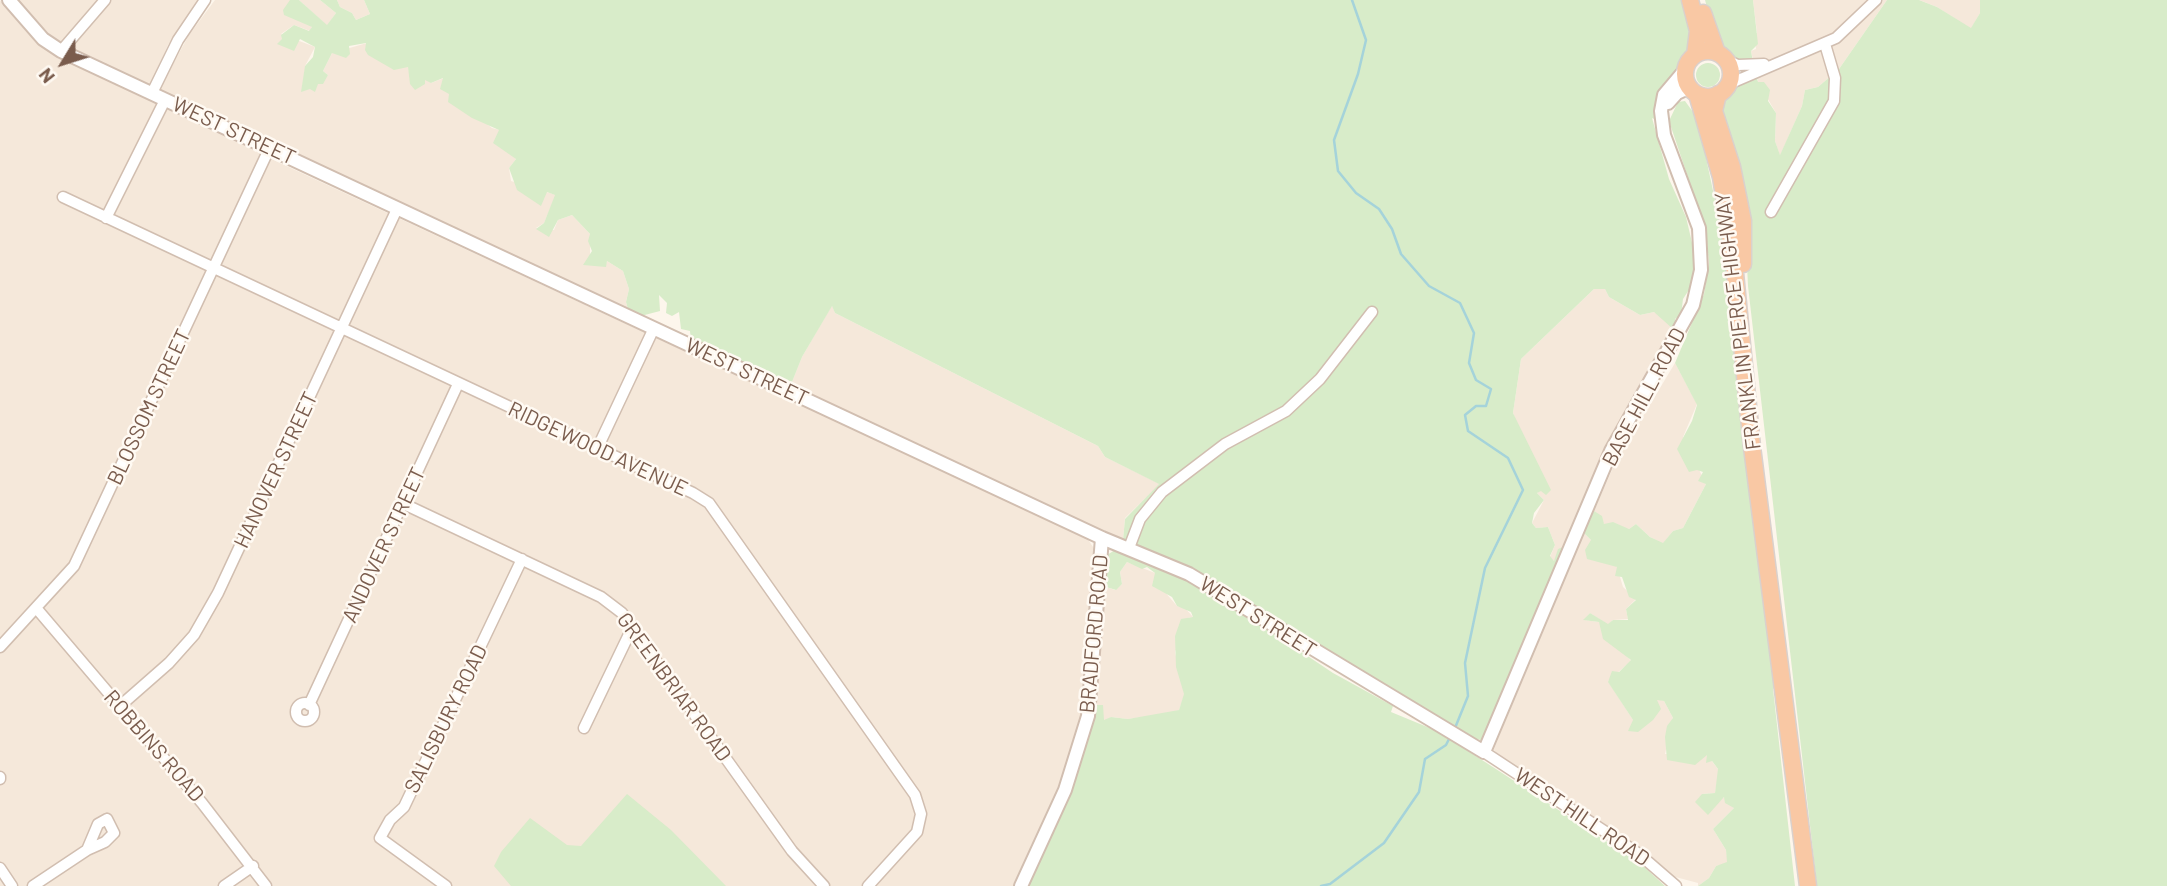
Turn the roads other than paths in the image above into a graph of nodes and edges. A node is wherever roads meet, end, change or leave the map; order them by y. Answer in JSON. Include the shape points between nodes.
{"nodes":[{"id":1,"x":9,"y":0,"type":"edge"},
{"id":2,"x":105,"y":0,"type":"edge"},
{"id":3,"x":205,"y":0,"type":"edge"},
{"id":4,"x":1690,"y":0,"type":"edge"},
{"id":5,"x":1699,"y":0,"type":"edge"},
{"id":6,"x":1876,"y":0,"type":"edge"},
{"id":7,"x":1825,"y":44,"type":"junction"},
{"id":8,"x":61,"y":51,"type":"junction"},
{"id":9,"x":1722,"y":56,"type":"junction"},
{"id":10,"x":1690,"y":62,"type":"junction"},
{"id":11,"x":1775,"y":63,"type":"junction"},
{"id":12,"x":1723,"y":89,"type":"junction"},
{"id":13,"x":1693,"y":90,"type":"junction"},
{"id":14,"x":152,"y":93,"type":"junction"},
{"id":15,"x":166,"y":100,"type":"junction"},
{"id":16,"x":1661,"y":111,"type":"junction"},
{"id":17,"x":270,"y":147,"type":"junction"},
{"id":18,"x":63,"y":197,"type":"dead end"},
{"id":19,"x":397,"y":209,"type":"junction"},
{"id":20,"x":1771,"y":212,"type":"dead end"},
{"id":21,"x":106,"y":218,"type":"junction"},
{"id":22,"x":214,"y":268,"type":"junction"},
{"id":23,"x":1372,"y":313,"type":"dead end"},
{"id":24,"x":342,"y":328,"type":"junction"},
{"id":25,"x":654,"y":328,"type":"junction"},
{"id":26,"x":458,"y":384,"type":"junction"},
{"id":27,"x":597,"y":449,"type":"junction"},
{"id":28,"x":404,"y":504,"type":"junction"},
{"id":29,"x":1762,"y":510,"type":"junction"},
{"id":30,"x":1102,"y":538,"type":"junction"},
{"id":31,"x":1129,"y":548,"type":"junction"},
{"id":32,"x":522,"y":559,"type":"junction"},
{"id":33,"x":37,"y":609,"type":"junction"},
{"id":34,"x":633,"y":626,"type":"junction"},
{"id":35,"x":0,"y":647,"type":"edge"},
{"id":36,"x":309,"y":705,"type":"dead end"},
{"id":37,"x":120,"y":706,"type":"junction"},
{"id":38,"x":584,"y":728,"type":"dead end"},
{"id":39,"x":1484,"y":752,"type":"junction"},
{"id":40,"x":87,"y":850,"type":"dead end"},
{"id":41,"x":253,"y":866,"type":"junction"},
{"id":42,"x":0,"y":869,"type":"edge"},
{"id":43,"x":12,"y":886,"type":"edge"},
{"id":44,"x":33,"y":886,"type":"edge"},
{"id":45,"x":224,"y":886,"type":"edge"},
{"id":46,"x":266,"y":886,"type":"edge"},
{"id":47,"x":446,"y":886,"type":"edge"},
{"id":48,"x":824,"y":886,"type":"edge"},
{"id":49,"x":868,"y":886,"type":"edge"},
{"id":50,"x":1021,"y":886,"type":"edge"},
{"id":51,"x":1676,"y":886,"type":"edge"},
{"id":52,"x":1808,"y":886,"type":"edge"}],
"edges":[{"from":1,"to":8,"type":"street","name":"WEST STREET","via":[[29,25]]},
{"from":2,"to":8,"type":"street"},
{"from":3,"to":14,"type":"street","via":[[178,40]]},
{"from":4,"to":10,"type":"highway","via":[[1698,31]]},
{"from":5,"to":9,"type":"highway"},
{"from":6,"to":7,"type":"street","via":[[1854,24]]},
{"from":7,"to":11,"type":"street"},
{"from":7,"to":20,"type":"street","via":[[1835,78],[1834,101]]},
{"from":8,"to":14,"type":"street","name":"WEST STREET"},
{"from":9,"to":10,"type":"highway","via":[[1705,51]]},
{"from":9,"to":11,"type":"street","via":[[1738,65]]},
{"from":9,"to":12,"type":"highway","via":[[1731,74]]},
{"from":10,"to":13,"type":"highway"},
{"from":10,"to":16,"type":"street","via":[[1664,95]]},
{"from":11,"to":12,"type":"street"},
{"from":12,"to":13,"type":"highway","via":[[1706,97]]},
{"from":12,"to":29,"type":"highway","name":"FRANKLIN PIERCE HIGHWAY","via":[[1714,111],[1732,167],[1742,221],[1743,281],[1762,444]]},
{"from":13,"to":16,"type":"street","via":[[1677,93]]},
{"from":13,"to":29,"type":"highway","name":"FRANKLIN PIERCE HIGHWAY","via":[[1721,177]]},
{"from":14,"to":15,"type":"street","name":"WEST STREET"},
{"from":15,"to":17,"type":"street","name":"WEST STREET"},
{"from":15,"to":21,"type":"street"},
{"from":16,"to":39,"type":"street","name":"BASE HILL ROAD","via":[[1664,135],[1699,228],[1701,270],[1693,305],[1611,451]]},
{"from":17,"to":19,"type":"street","name":"WEST STREET"},
{"from":17,"to":22,"type":"street","name":"BLOSSOM STREET"},
{"from":18,"to":21,"type":"street","name":"RIDGEWOOD AVENUE"},
{"from":19,"to":24,"type":"street","name":"HANOVER STREET"},
{"from":19,"to":25,"type":"street","name":"WEST STREET"},
{"from":21,"to":22,"type":"street","name":"RIDGEWOOD AVENUE"},
{"from":22,"to":24,"type":"street","name":"RIDGEWOOD AVENUE"},
{"from":22,"to":33,"type":"street","name":"BLOSSOM STREET","via":[[78,557]]},
{"from":23,"to":31,"type":"street","via":[[1320,379],[1286,411],[1225,444],[1162,492],[1140,519]]},
{"from":24,"to":26,"type":"street","name":"RIDGEWOOD AVENUE"},
{"from":24,"to":37,"type":"street","name":"HANOVER STREET","via":[[194,635]]},
{"from":25,"to":27,"type":"street"},
{"from":25,"to":30,"type":"street","name":"WEST STREET"},
{"from":26,"to":27,"type":"street","name":"RIDGEWOOD AVENUE"},
{"from":26,"to":28,"type":"street","name":"ANDOVER STREET"},
{"from":27,"to":49,"type":"street","name":"RIDGEWOOD AVENUE","via":[[709,503],[909,784],[920,814],[917,832]]},
{"from":28,"to":32,"type":"street","name":"GREENBRIAR ROAD"},
{"from":28,"to":36,"type":"street","name":"ANDOVER STREET"},
{"from":29,"to":52,"type":"highway","name":"FRANKLIN PIERCE HIGHWAY"},
{"from":30,"to":31,"type":"street","name":"WEST STREET"},
{"from":30,"to":50,"type":"street","name":"BRADFORD ROAD","via":[[1088,716],[1068,782]]},
{"from":31,"to":39,"type":"street","name":"WEST STREET","via":[[1213,588]]},
{"from":32,"to":34,"type":"street","name":"GREENBRIAR ROAD","via":[[601,597]]},
{"from":32,"to":47,"type":"street","name":"SALISBURY ROAD","via":[[404,807],[380,838]]},
{"from":33,"to":35,"type":"street","name":"BLOSSOM STREET"},
{"from":33,"to":37,"type":"street","name":"ROBBINS ROAD"},
{"from":34,"to":38,"type":"street"},
{"from":34,"to":48,"type":"street","name":"GREENBRIAR ROAD","via":[[792,851]]},
{"from":37,"to":41,"type":"street","name":"ROBBINS ROAD"},
{"from":39,"to":51,"type":"street","name":"WEST HILL ROAD","via":[[1639,854]]},
{"from":40,"to":44,"type":"street"},
{"from":41,"to":45,"type":"street"},
{"from":41,"to":46,"type":"street","name":"ROBBINS ROAD"},
{"from":42,"to":43,"type":"street"}]}
